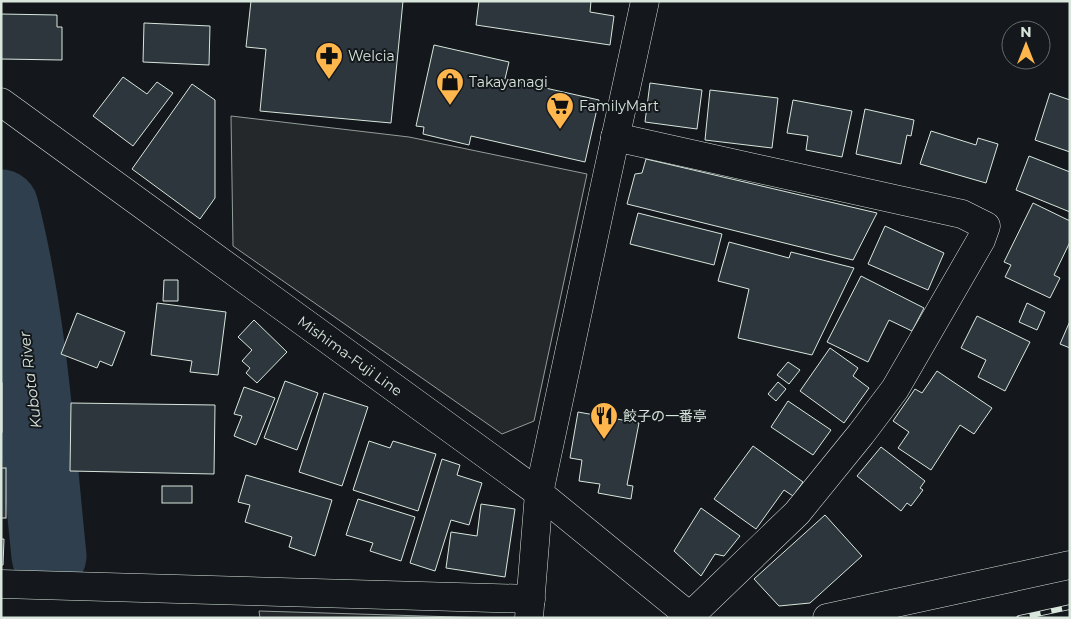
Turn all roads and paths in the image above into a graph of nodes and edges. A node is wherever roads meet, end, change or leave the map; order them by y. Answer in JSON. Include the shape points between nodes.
{"nodes":[{"id":1,"x":645,"y":1,"type":"edge"},
{"id":2,"x":1,"y":102,"type":"edge"},
{"id":3,"x":615,"y":137,"type":"junction"},
{"id":4,"x":540,"y":493,"type":"junction"},
{"id":5,"x":1070,"y":565,"type":"edge"},
{"id":6,"x":1,"y":584,"type":"edge"},
{"id":7,"x":530,"y":608,"type":"edge"},
{"id":8,"x":691,"y":617,"type":"edge"},
{"id":9,"x":827,"y":618,"type":"edge"}],
"edges":[{"from":1,"to":3,"type":"street"},
{"from":2,"to":4,"type":"street","name":"Mishima-Fuji Line"},
{"from":3,"to":4,"type":"street"},
{"from":3,"to":8,"type":"street","via":[[962,214],[986,226],[895,389],[797,513]]},
{"from":4,"to":7,"type":"street"},
{"from":4,"to":8,"type":"street","name":"Mishima-Fuji Line"},
{"from":5,"to":9,"type":"street"},
{"from":6,"to":7,"type":"street"}]}
